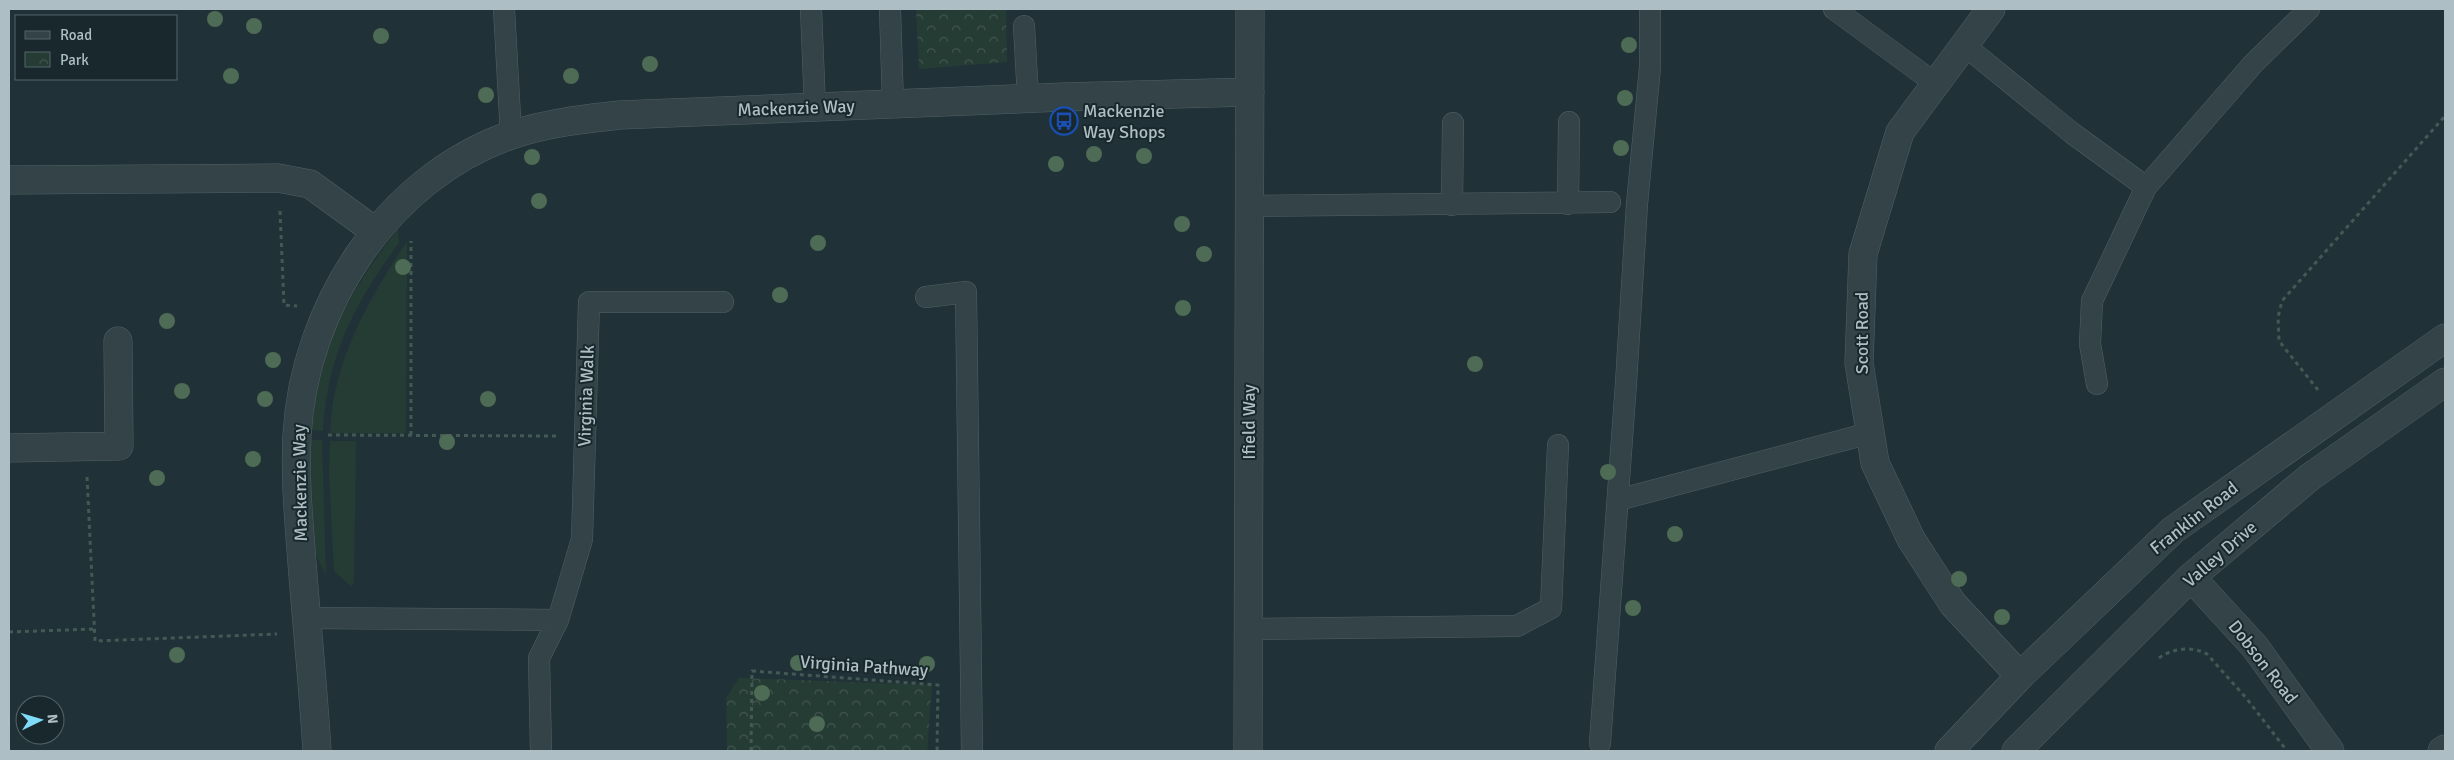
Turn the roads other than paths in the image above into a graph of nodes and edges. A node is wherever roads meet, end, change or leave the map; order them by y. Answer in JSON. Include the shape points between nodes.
{"nodes":[{"id":1,"x":504,"y":9,"type":"edge"},
{"id":2,"x":811,"y":9,"type":"edge"},
{"id":3,"x":890,"y":9,"type":"edge"},
{"id":4,"x":1250,"y":9,"type":"edge"},
{"id":5,"x":1650,"y":9,"type":"edge"},
{"id":6,"x":1834,"y":9,"type":"edge"},
{"id":7,"x":1991,"y":9,"type":"edge"},
{"id":8,"x":2309,"y":9,"type":"edge"},
{"id":9,"x":1024,"y":26,"type":"dead end"},
{"id":10,"x":1964,"y":45,"type":"junction"},
{"id":11,"x":1936,"y":84,"type":"junction"},
{"id":12,"x":1250,"y":92,"type":"junction"},
{"id":13,"x":1028,"y":98,"type":"junction"},
{"id":14,"x":893,"y":104,"type":"junction"},
{"id":15,"x":815,"y":107,"type":"junction"},
{"id":16,"x":1569,"y":122,"type":"dead end"},
{"id":17,"x":1453,"y":123,"type":"dead end"},
{"id":18,"x":511,"y":136,"type":"junction"},
{"id":19,"x":9,"y":180,"type":"edge"},
{"id":20,"x":2146,"y":187,"type":"junction"},
{"id":21,"x":1610,"y":202,"type":"dead end"},
{"id":22,"x":1568,"y":204,"type":"junction"},
{"id":23,"x":1452,"y":205,"type":"junction"},
{"id":24,"x":1249,"y":206,"type":"junction"},
{"id":25,"x":376,"y":232,"type":"junction"},
{"id":26,"x":926,"y":297,"type":"dead end"},
{"id":27,"x":723,"y":302,"type":"dead end"},
{"id":28,"x":2445,"y":338,"type":"edge"},
{"id":29,"x":118,"y":341,"type":"dead end"},
{"id":30,"x":2445,"y":382,"type":"edge"},
{"id":31,"x":2097,"y":384,"type":"dead end"},
{"id":32,"x":1870,"y":433,"type":"junction"},
{"id":33,"x":1558,"y":445,"type":"dead end"},
{"id":34,"x":9,"y":448,"type":"edge"},
{"id":35,"x":1618,"y":500,"type":"junction"},
{"id":36,"x":2192,"y":576,"type":"junction"},
{"id":37,"x":558,"y":620,"type":"junction"},
{"id":38,"x":307,"y":626,"type":"junction"},
{"id":39,"x":1249,"y":629,"type":"junction"},
{"id":40,"x":2020,"y":676,"type":"junction"},
{"id":41,"x":1600,"y":743,"type":"dead end"},
{"id":42,"x":2445,"y":748,"type":"edge"},
{"id":43,"x":317,"y":751,"type":"edge"},
{"id":44,"x":541,"y":751,"type":"edge"},
{"id":45,"x":972,"y":751,"type":"edge"},
{"id":46,"x":1248,"y":751,"type":"edge"},
{"id":47,"x":1949,"y":751,"type":"edge"},
{"id":48,"x":2016,"y":751,"type":"edge"},
{"id":49,"x":2330,"y":751,"type":"edge"},
{"id":50,"x":2442,"y":751,"type":"edge"}],
"edges":[{"from":1,"to":18,"type":"lane"},
{"from":2,"to":15,"type":"lane"},
{"from":3,"to":14,"type":"lane"},
{"from":4,"to":12,"type":"street","name":"Ifield Way"},
{"from":5,"to":35,"type":"lane","via":[[1650,67],[1637,204]]},
{"from":6,"to":11,"type":"lane"},
{"from":7,"to":10,"type":"street","name":"Scott Road"},
{"from":8,"to":20,"type":"lane","via":[[2253,64]]},
{"from":9,"to":13,"type":"lane"},
{"from":10,"to":11,"type":"street","name":"Scott Road"},
{"from":10,"to":20,"type":"lane","via":[[2072,133]]},
{"from":11,"to":32,"type":"street","name":"Scott Road","via":[[1900,132],[1863,254],[1859,363]]},
{"from":12,"to":13,"type":"street","name":"Mackenzie Way"},
{"from":12,"to":24,"type":"street","name":"Ifield Way"},
{"from":13,"to":14,"type":"street","name":"Mackenzie Way"},
{"from":14,"to":15,"type":"street","name":"Mackenzie Way"},
{"from":15,"to":18,"type":"street","name":"Mackenzie Way","via":[[604,117],[563,122]]},
{"from":16,"to":22,"type":"lane"},
{"from":17,"to":23,"type":"lane"},
{"from":18,"to":25,"type":"street","name":"Mackenzie Way","via":[[446,168],[412,195]]},
{"from":19,"to":25,"type":"street","via":[[278,178],[310,184]]},
{"from":20,"to":31,"type":"lane","via":[[2092,301],[2090,344]]},
{"from":21,"to":22,"type":"lane"},
{"from":22,"to":23,"type":"lane"},
{"from":23,"to":24,"type":"lane"},
{"from":24,"to":39,"type":"street","name":"Ifield Way"},
{"from":25,"to":38,"type":"street","name":"Mackenzie Way","via":[[350,266],[328,307],[314,344],[301,395],[296,482]]},
{"from":26,"to":45,"type":"lane","via":[[966,292]]},
{"from":27,"to":37,"type":"lane","name":"Virginia Walk","via":[[589,302],[582,539]]},
{"from":28,"to":40,"type":"street","name":"Franklin Road","via":[[2173,530]]},
{"from":29,"to":34,"type":"street","via":[[119,446]]},
{"from":30,"to":36,"type":"street","name":"Valley Drive","via":[[2310,477]]},
{"from":32,"to":35,"type":"lane"},
{"from":32,"to":40,"type":"street","name":"Scott Road","via":[[1875,463],[1911,539],[1953,604]]},
{"from":33,"to":39,"type":"lane","via":[[1551,608],[1517,626]]},
{"from":35,"to":41,"type":"lane"},
{"from":36,"to":48,"type":"street","name":"Valley Drive"},
{"from":36,"to":49,"type":"street","name":"Dobson Road","via":[[2255,647]]},
{"from":37,"to":38,"type":"lane"},
{"from":37,"to":44,"type":"lane","name":"Virginia Walk","via":[[539,658]]},
{"from":38,"to":43,"type":"street","name":"Mackenzie Way"},
{"from":39,"to":46,"type":"street","name":"Ifield Way"},
{"from":40,"to":47,"type":"street","name":"Franklin Road"},
{"from":42,"to":50,"type":"street"}]}
